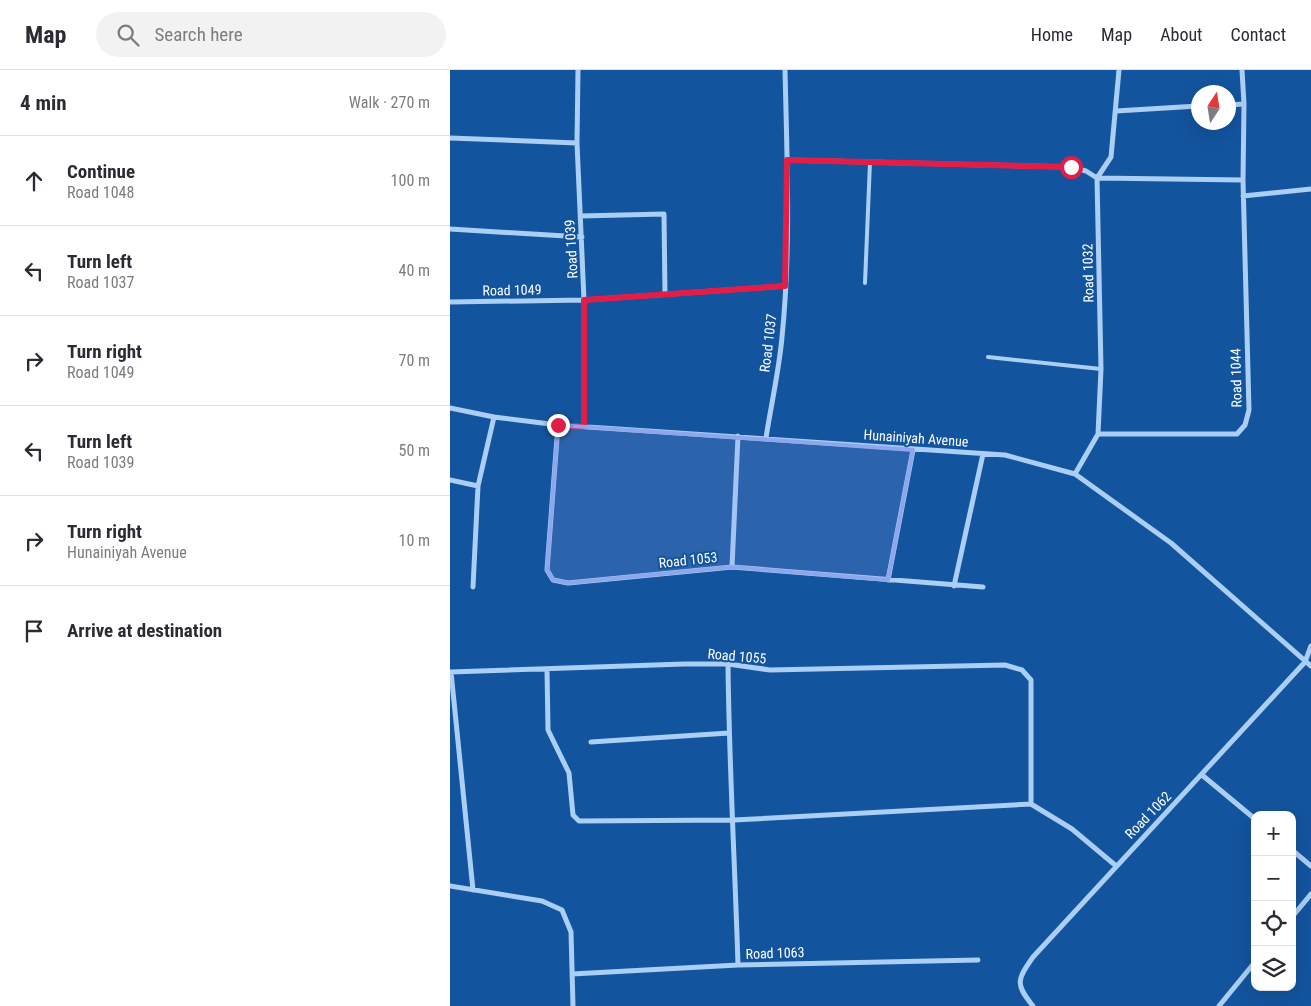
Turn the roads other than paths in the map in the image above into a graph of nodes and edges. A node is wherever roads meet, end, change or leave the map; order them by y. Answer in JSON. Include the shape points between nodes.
{"nodes":[{"id":1,"x":578,"y":70,"type":"edge"},
{"id":2,"x":785,"y":70,"type":"edge"},
{"id":3,"x":1119,"y":70,"type":"edge"},
{"id":4,"x":1242,"y":70,"type":"edge"},
{"id":5,"x":1236,"y":104,"type":"edge"},
{"id":6,"x":1244,"y":104,"type":"junction"},
{"id":7,"x":1191,"y":106,"type":"edge"},
{"id":8,"x":1116,"y":111,"type":"junction"},
{"id":9,"x":450,"y":138,"type":"edge"},
{"id":10,"x":577,"y":143,"type":"junction"},
{"id":11,"x":787,"y":160,"type":"junction"},
{"id":12,"x":870,"y":162,"type":"junction"},
{"id":13,"x":1097,"y":178,"type":"junction"},
{"id":14,"x":1243,"y":180,"type":"junction"},
{"id":15,"x":1311,"y":190,"type":"edge"},
{"id":16,"x":1243,"y":196,"type":"junction"},
{"id":17,"x":580,"y":216,"type":"junction"},
{"id":18,"x":450,"y":229,"type":"edge"},
{"id":19,"x":582,"y":237,"type":"junction"},
{"id":20,"x":865,"y":283,"type":"dead end"},
{"id":21,"x":785,"y":286,"type":"junction"},
{"id":22,"x":665,"y":294,"type":"junction"},
{"id":23,"x":584,"y":300,"type":"junction"},
{"id":24,"x":450,"y":302,"type":"edge"},
{"id":25,"x":988,"y":357,"type":"dead end"},
{"id":26,"x":1101,"y":369,"type":"junction"},
{"id":27,"x":450,"y":408,"type":"edge"},
{"id":28,"x":494,"y":417,"type":"junction"},
{"id":29,"x":558,"y":425,"type":"junction"},
{"id":30,"x":584,"y":427,"type":"junction"},
{"id":31,"x":1098,"y":434,"type":"junction"},
{"id":32,"x":738,"y":436,"type":"junction"},
{"id":33,"x":766,"y":438,"type":"junction"},
{"id":34,"x":913,"y":450,"type":"junction"},
{"id":35,"x":983,"y":454,"type":"junction"},
{"id":36,"x":1075,"y":474,"type":"junction"},
{"id":37,"x":450,"y":480,"type":"edge"},
{"id":38,"x":478,"y":486,"type":"junction"},
{"id":39,"x":732,"y":567,"type":"junction"},
{"id":40,"x":888,"y":580,"type":"junction"},
{"id":41,"x":954,"y":586,"type":"junction"},
{"id":42,"x":473,"y":587,"type":"dead end"},
{"id":43,"x":983,"y":587,"type":"dead end"},
{"id":44,"x":1311,"y":646,"type":"edge"},
{"id":45,"x":1305,"y":662,"type":"junction"},
{"id":46,"x":728,"y":664,"type":"junction"},
{"id":47,"x":1311,"y":666,"type":"edge"},
{"id":48,"x":547,"y":669,"type":"junction"},
{"id":49,"x":450,"y":672,"type":"edge"},
{"id":50,"x":728,"y":733,"type":"junction"},
{"id":51,"x":591,"y":742,"type":"dead end"},
{"id":52,"x":1202,"y":774,"type":"junction"},
{"id":53,"x":1031,"y":804,"type":"junction"},
{"id":54,"x":1251,"y":816,"type":"edge"},
{"id":55,"x":734,"y":820,"type":"junction"},
{"id":56,"x":1296,"y":853,"type":"edge"},
{"id":57,"x":1115,"y":865,"type":"junction"},
{"id":58,"x":1311,"y":866,"type":"edge"},
{"id":59,"x":450,"y":886,"type":"edge"},
{"id":60,"x":473,"y":890,"type":"junction"},
{"id":61,"x":1311,"y":894,"type":"edge"},
{"id":62,"x":1296,"y":912,"type":"edge"},
{"id":63,"x":978,"y":960,"type":"dead end"},
{"id":64,"x":738,"y":965,"type":"junction"},
{"id":65,"x":1251,"y":967,"type":"edge"},
{"id":66,"x":572,"y":974,"type":"junction"},
{"id":67,"x":573,"y":1006,"type":"edge"},
{"id":68,"x":1033,"y":1006,"type":"edge"},
{"id":69,"x":1219,"y":1006,"type":"edge"}],
"edges":[{"from":1,"to":10,"type":"street","name":"Road 1039"},
{"from":2,"to":11,"type":"street","name":"Road 1037"},
{"from":3,"to":8,"type":"street"},
{"from":4,"to":6,"type":"street","name":"Road 1044"},
{"from":5,"to":6,"type":"street"},
{"from":6,"to":14,"type":"street","name":"Road 1044"},
{"from":7,"to":8,"type":"street"},
{"from":8,"to":13,"type":"street","via":[[1111,157]]},
{"from":9,"to":10,"type":"street"},
{"from":10,"to":17,"type":"street","name":"Road 1039"},
{"from":11,"to":12,"type":"street"},
{"from":11,"to":21,"type":"street","name":"Road 1037"},
{"from":12,"to":13,"type":"street","via":[[1071,167]]},
{"from":12,"to":20,"type":"lane"},
{"from":13,"to":14,"type":"street"},
{"from":13,"to":26,"type":"street","name":"Road 1032"},
{"from":14,"to":16,"type":"street","name":"Road 1044"},
{"from":15,"to":16,"type":"street"},
{"from":16,"to":31,"type":"street","name":"Road 1044","via":[[1248,410],[1245,425],[1237,434]]},
{"from":17,"to":19,"type":"street","name":"Road 1039"},
{"from":17,"to":22,"type":"street","via":[[664,214]]},
{"from":18,"to":19,"type":"street"},
{"from":19,"to":23,"type":"street","name":"Road 1039"},
{"from":21,"to":22,"type":"street","name":"Road 1049"},
{"from":21,"to":33,"type":"street","name":"Road 1037","via":[[782,338]]},
{"from":22,"to":23,"type":"street","name":"Road 1049"},
{"from":23,"to":24,"type":"street","name":"Road 1049"},
{"from":23,"to":30,"type":"street","name":"Road 1039"},
{"from":25,"to":26,"type":"lane"},
{"from":26,"to":31,"type":"street","name":"Road 1032"},
{"from":27,"to":28,"type":"street","name":"Hunainiyah Avenue"},
{"from":28,"to":29,"type":"street","name":"Hunainiyah Avenue"},
{"from":28,"to":38,"type":"street"},
{"from":29,"to":30,"type":"street","name":"Hunainiyah Avenue"},
{"from":29,"to":39,"type":"street","name":"Road 1053","via":[[547,570],[553,580],[568,583]]},
{"from":30,"to":32,"type":"street","name":"Hunainiyah Avenue"},
{"from":31,"to":36,"type":"street","name":"Road 1032"},
{"from":32,"to":33,"type":"street","name":"Hunainiyah Avenue"},
{"from":32,"to":39,"type":"street"},
{"from":33,"to":34,"type":"street","name":"Hunainiyah Avenue"},
{"from":34,"to":35,"type":"street","name":"Hunainiyah Avenue"},
{"from":34,"to":40,"type":"street"},
{"from":35,"to":36,"type":"street","name":"Hunainiyah Avenue","via":[[1005,455]]},
{"from":35,"to":41,"type":"street"},
{"from":36,"to":45,"type":"street","name":"Hunainiyah Avenue","via":[[1171,543]]},
{"from":37,"to":38,"type":"street"},
{"from":38,"to":42,"type":"street"},
{"from":39,"to":40,"type":"street","name":"Road 1053"},
{"from":40,"to":41,"type":"street","name":"Road 1053"},
{"from":41,"to":43,"type":"street","name":"Road 1053"},
{"from":44,"to":45,"type":"street"},
{"from":45,"to":47,"type":"street","name":"Hunainiyah Avenue"},
{"from":45,"to":52,"type":"street","name":"Road 1062"},
{"from":46,"to":48,"type":"street","name":"Road 1055"},
{"from":46,"to":50,"type":"street"},
{"from":46,"to":53,"type":"street","name":"Road 1055","via":[[770,670],[1005,665],[1022,670],[1031,680]]},
{"from":48,"to":49,"type":"street","name":"Road 1055"},
{"from":48,"to":55,"type":"street","via":[[548,730],[569,773],[579,822]]},
{"from":49,"to":60,"type":"street"},
{"from":50,"to":51,"type":"street"},
{"from":50,"to":55,"type":"street"},
{"from":52,"to":54,"type":"street"},
{"from":52,"to":57,"type":"street","name":"Road 1062"},
{"from":53,"to":55,"type":"street"},
{"from":53,"to":57,"type":"street","via":[[1072,829]]},
{"from":55,"to":64,"type":"street"},
{"from":56,"to":58,"type":"street"},
{"from":57,"to":68,"type":"street","name":"Road 1062","via":[[1033,957],[1021,975],[1021,990]]},
{"from":59,"to":60,"type":"street"},
{"from":60,"to":66,"type":"street","via":[[542,901],[562,910],[571,932]]},
{"from":61,"to":62,"type":"street"},
{"from":63,"to":64,"type":"street","name":"Road 1063"},
{"from":64,"to":66,"type":"street","name":"Road 1063"},
{"from":65,"to":69,"type":"street"},
{"from":66,"to":67,"type":"street"}]}
